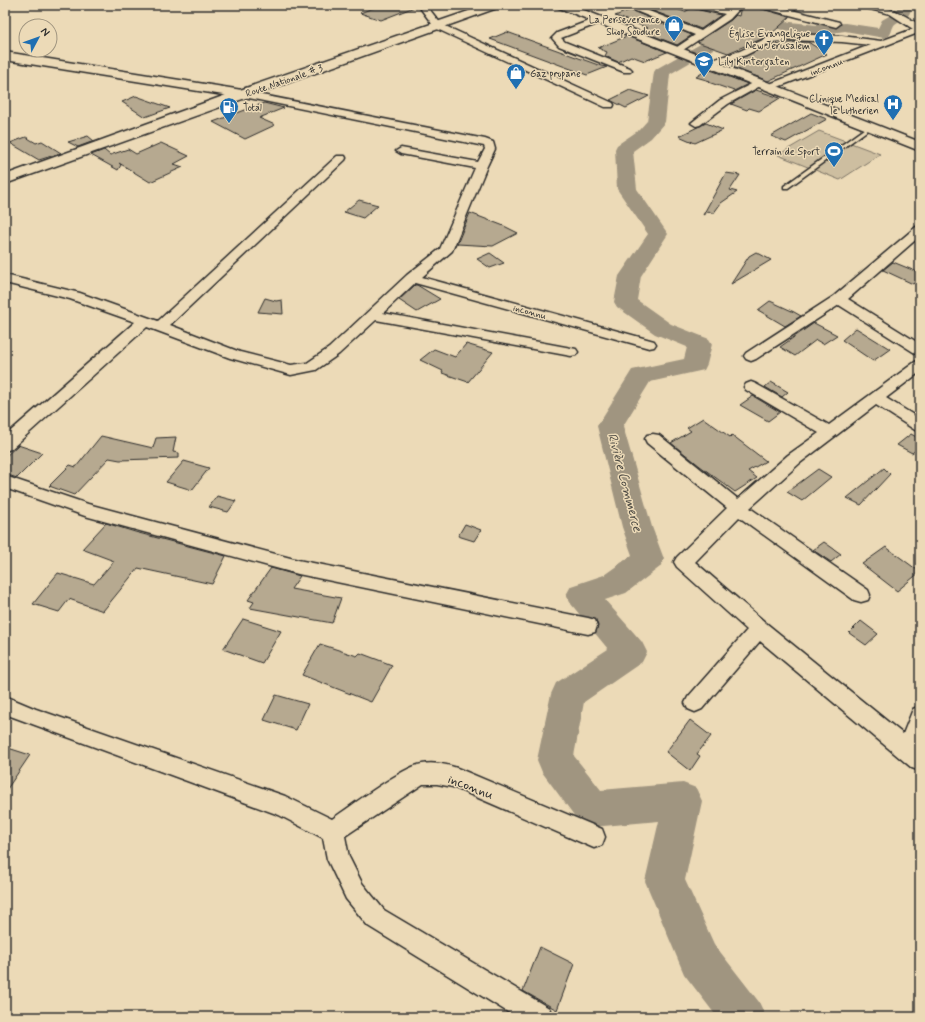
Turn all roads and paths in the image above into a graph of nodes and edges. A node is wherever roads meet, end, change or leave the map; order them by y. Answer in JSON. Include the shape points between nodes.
{"nodes":[{"id":1,"x":422,"y":5,"type":"edge"},
{"id":2,"x":496,"y":5,"type":"edge"},
{"id":3,"x":561,"y":5,"type":"edge"},
{"id":4,"x":625,"y":5,"type":"edge"},
{"id":5,"x":695,"y":5,"type":"edge"},
{"id":6,"x":739,"y":5,"type":"edge"},
{"id":7,"x":762,"y":5,"type":"edge"},
{"id":8,"x":866,"y":5,"type":"edge"},
{"id":9,"x":731,"y":13,"type":"junction"},
{"id":10,"x":599,"y":20,"type":"junction"},
{"id":11,"x":836,"y":24,"type":"dead end"},
{"id":12,"x":438,"y":26,"type":"junction"},
{"id":13,"x":918,"y":29,"type":"edge"},
{"id":14,"x":701,"y":34,"type":"junction"},
{"id":15,"x":883,"y":44,"type":"junction"},
{"id":16,"x":681,"y":53,"type":"junction"},
{"id":17,"x":5,"y":56,"type":"edge"},
{"id":18,"x":706,"y":62,"type":"junction"},
{"id":19,"x":627,"y":70,"type":"dead end"},
{"id":20,"x":764,"y":85,"type":"junction"},
{"id":21,"x":242,"y":94,"type":"junction"},
{"id":22,"x":609,"y":105,"type":"dead end"},
{"id":23,"x":696,"y":123,"type":"dead end"},
{"id":24,"x":870,"y":127,"type":"junction"},
{"id":25,"x":920,"y":147,"type":"edge"},
{"id":26,"x":401,"y":151,"type":"dead end"},
{"id":27,"x":340,"y":158,"type":"dead end"},
{"id":28,"x":481,"y":166,"type":"junction"},
{"id":29,"x":5,"y":180,"type":"edge"},
{"id":30,"x":786,"y":187,"type":"dead end"},
{"id":31,"x":920,"y":230,"type":"edge"},
{"id":32,"x":5,"y":278,"type":"edge"},
{"id":33,"x":412,"y":278,"type":"junction"},
{"id":34,"x":839,"y":299,"type":"junction"},
{"id":35,"x":373,"y":315,"type":"junction"},
{"id":36,"x":145,"y":321,"type":"junction"},
{"id":37,"x":160,"y":327,"type":"junction"},
{"id":38,"x":649,"y":344,"type":"dead end"},
{"id":39,"x":920,"y":350,"type":"edge"},
{"id":40,"x":571,"y":352,"type":"dead end"},
{"id":41,"x":751,"y":356,"type":"dead end"},
{"id":42,"x":920,"y":365,"type":"edge"},
{"id":43,"x":751,"y":387,"type":"dead end"},
{"id":44,"x":876,"y":398,"type":"junction"},
{"id":45,"x":920,"y":426,"type":"edge"},
{"id":46,"x":830,"y":432,"type":"junction"},
{"id":47,"x":653,"y":439,"type":"dead end"},
{"id":48,"x":5,"y":445,"type":"edge"},
{"id":49,"x":5,"y":482,"type":"edge"},
{"id":50,"x":738,"y":508,"type":"junction"},
{"id":51,"x":861,"y":595,"type":"dead end"},
{"id":52,"x":588,"y":626,"type":"dead end"},
{"id":53,"x":759,"y":629,"type":"junction"},
{"id":54,"x":695,"y":703,"type":"dead end"},
{"id":55,"x":5,"y":705,"type":"edge"},
{"id":56,"x":920,"y":715,"type":"edge"},
{"id":57,"x":913,"y":755,"type":"edge"},
{"id":58,"x":333,"y":831,"type":"junction"},
{"id":59,"x":594,"y":837,"type":"dead end"},
{"id":60,"x":540,"y":1017,"type":"edge"}],
"edges":[{"from":1,"to":12,"type":"street"},
{"from":2,"to":12,"type":"main road","name":"Route Nationale # 3"},
{"from":3,"to":10,"type":"main road"},
{"from":4,"to":14,"type":"street"},
{"from":5,"to":9,"type":"street"},
{"from":6,"to":9,"type":"street"},
{"from":7,"to":11,"type":"street"},
{"from":8,"to":13,"type":"street","via":[[893,12]]},
{"from":9,"to":14,"type":"street"},
{"from":10,"to":16,"type":"main road"},
{"from":10,"to":19,"type":"street","via":[[556,38],[562,44]]},
{"from":12,"to":21,"type":"main road","name":"Route Nationale # 3"},
{"from":12,"to":22,"type":"street"},
{"from":13,"to":15,"type":"street","name":"inconnu"},
{"from":14,"to":16,"type":"street"},
{"from":15,"to":18,"type":"street","name":"inconnu","via":[[788,37],[770,40],[743,54]]},
{"from":15,"to":20,"type":"street","name":"inconnu"},
{"from":16,"to":18,"type":"main road"},
{"from":17,"to":21,"type":"main road"},
{"from":18,"to":20,"type":"main road"},
{"from":20,"to":23,"type":"street","name":"inconnu","via":[[724,102]]},
{"from":20,"to":24,"type":"main road"},
{"from":21,"to":28,"type":"street","via":[[485,142],[489,144],[490,149]]},
{"from":21,"to":29,"type":"main road","name":"Route Nationale # 3"},
{"from":24,"to":25,"type":"main road"},
{"from":24,"to":30,"type":"lane"},
{"from":26,"to":28,"type":"street"},
{"from":27,"to":37,"type":"street"},
{"from":28,"to":33,"type":"street","via":[[446,251]]},
{"from":31,"to":34,"type":"street"},
{"from":32,"to":36,"type":"street","via":[[75,296]]},
{"from":33,"to":35,"type":"street"},
{"from":33,"to":38,"type":"street","name":"inconnu"},
{"from":34,"to":39,"type":"street"},
{"from":34,"to":41,"type":"street"},
{"from":35,"to":37,"type":"street","via":[[334,351],[311,367],[291,370],[234,355]]},
{"from":35,"to":40,"type":"street"},
{"from":36,"to":37,"type":"street"},
{"from":36,"to":48,"type":"street"},
{"from":42,"to":44,"type":"street"},
{"from":43,"to":46,"type":"street"},
{"from":44,"to":45,"type":"street"},
{"from":44,"to":46,"type":"street"},
{"from":46,"to":50,"type":"street","via":[[794,459]]},
{"from":47,"to":50,"type":"street"},
{"from":49,"to":52,"type":"street","via":[[85,510],[298,567]]},
{"from":50,"to":51,"type":"street"},
{"from":50,"to":53,"type":"street","via":[[683,562]]},
{"from":53,"to":54,"type":"street"},
{"from":53,"to":57,"type":"street"},
{"from":55,"to":58,"type":"street","via":[[285,807]]},
{"from":56,"to":57,"type":"street"},
{"from":58,"to":59,"type":"street","name":"inconnu","via":[[406,782],[421,774],[437,774],[454,777]]},
{"from":58,"to":60,"type":"street","via":[[338,859],[354,892],[376,918]]}]}
